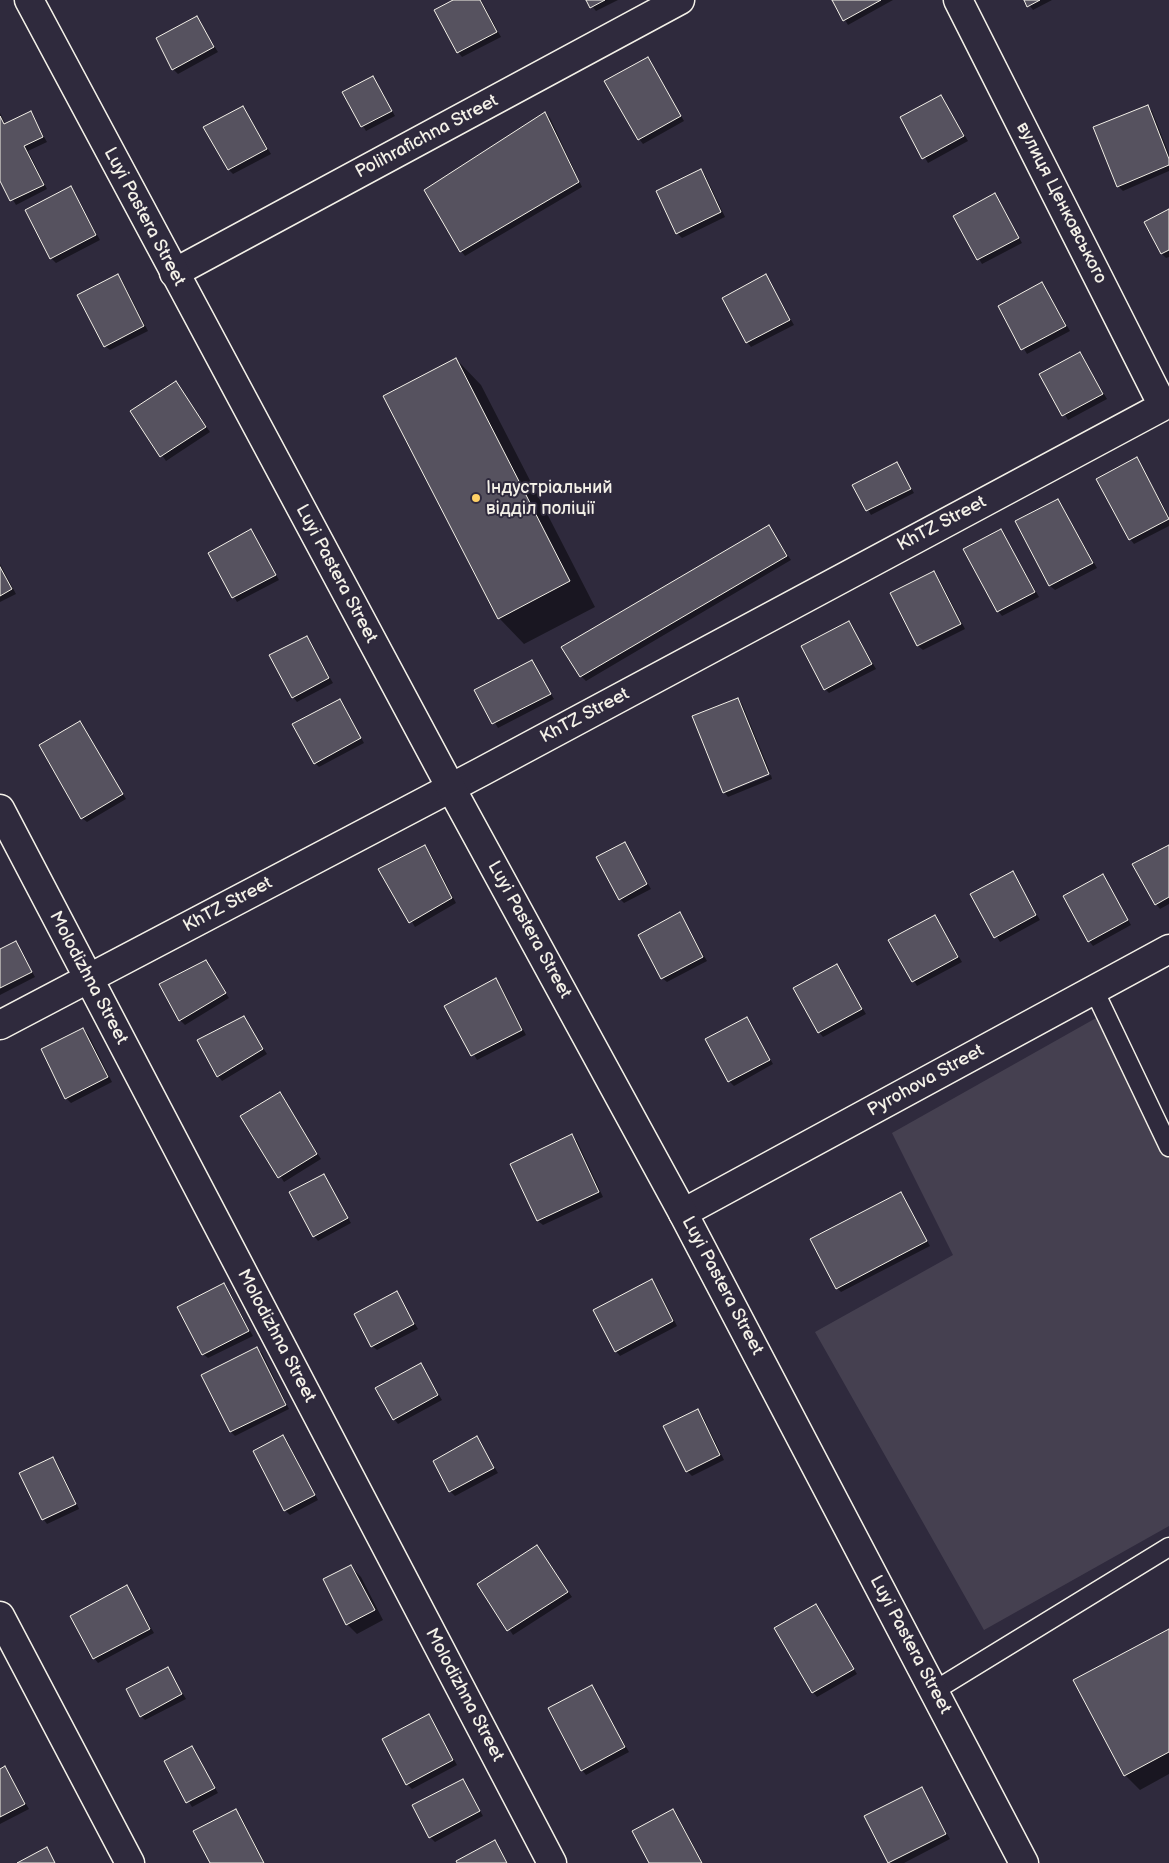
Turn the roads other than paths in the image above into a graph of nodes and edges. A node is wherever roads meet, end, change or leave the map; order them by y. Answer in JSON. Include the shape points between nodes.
{"nodes":[{"id":1,"x":29,"y":0,"type":"edge"},
{"id":2,"x":680,"y":0,"type":"edge"},
{"id":3,"x":958,"y":0,"type":"edge"},
{"id":4,"x":174,"y":273,"type":"junction"},
{"id":5,"x":1166,"y":404,"type":"edge"},
{"id":6,"x":451,"y":788,"type":"junction"},
{"id":7,"x":0,"y":810,"type":"edge"},
{"id":8,"x":1169,"y":949,"type":"edge"},
{"id":9,"x":88,"y":979,"type":"junction"},
{"id":10,"x":1094,"y":990,"type":"junction"},
{"id":11,"x":0,"y":1026,"type":"edge"},
{"id":12,"x":1169,"y":1147,"type":"edge"},
{"id":13,"x":683,"y":1213,"type":"junction"},
{"id":14,"x":1169,"y":1547,"type":"edge"},
{"id":15,"x":0,"y":1616,"type":"edge"},
{"id":16,"x":934,"y":1691,"type":"junction"},
{"id":17,"x":130,"y":1863,"type":"edge"},
{"id":18,"x":552,"y":1863,"type":"edge"},
{"id":19,"x":1024,"y":1863,"type":"edge"}],
"edges":[{"from":1,"to":4,"type":"street","name":"Luyi Pastera Street"},
{"from":2,"to":4,"type":"street","name":"Polihrafichna Street"},
{"from":3,"to":5,"type":"street","name":"вулиця Ценковського"},
{"from":4,"to":6,"type":"street","name":"Luyi Pastera Street"},
{"from":5,"to":6,"type":"street","name":"KhTZ Street"},
{"from":6,"to":9,"type":"street","name":"KhTZ Street"},
{"from":6,"to":13,"type":"street","name":"Luyi Pastera Street"},
{"from":7,"to":9,"type":"street","name":"Molodizhna Street"},
{"from":8,"to":10,"type":"street","name":"Pyrohova Street"},
{"from":9,"to":11,"type":"street","name":"KhTZ Street"},
{"from":9,"to":18,"type":"street","name":"Molodizhna Street"},
{"from":10,"to":12,"type":"lane"},
{"from":10,"to":13,"type":"street","name":"Pyrohova Street"},
{"from":13,"to":16,"type":"street","name":"Luyi Pastera Street"},
{"from":14,"to":16,"type":"lane"},
{"from":15,"to":17,"type":"street"},
{"from":16,"to":19,"type":"street","name":"Luyi Pastera Street"}]}
